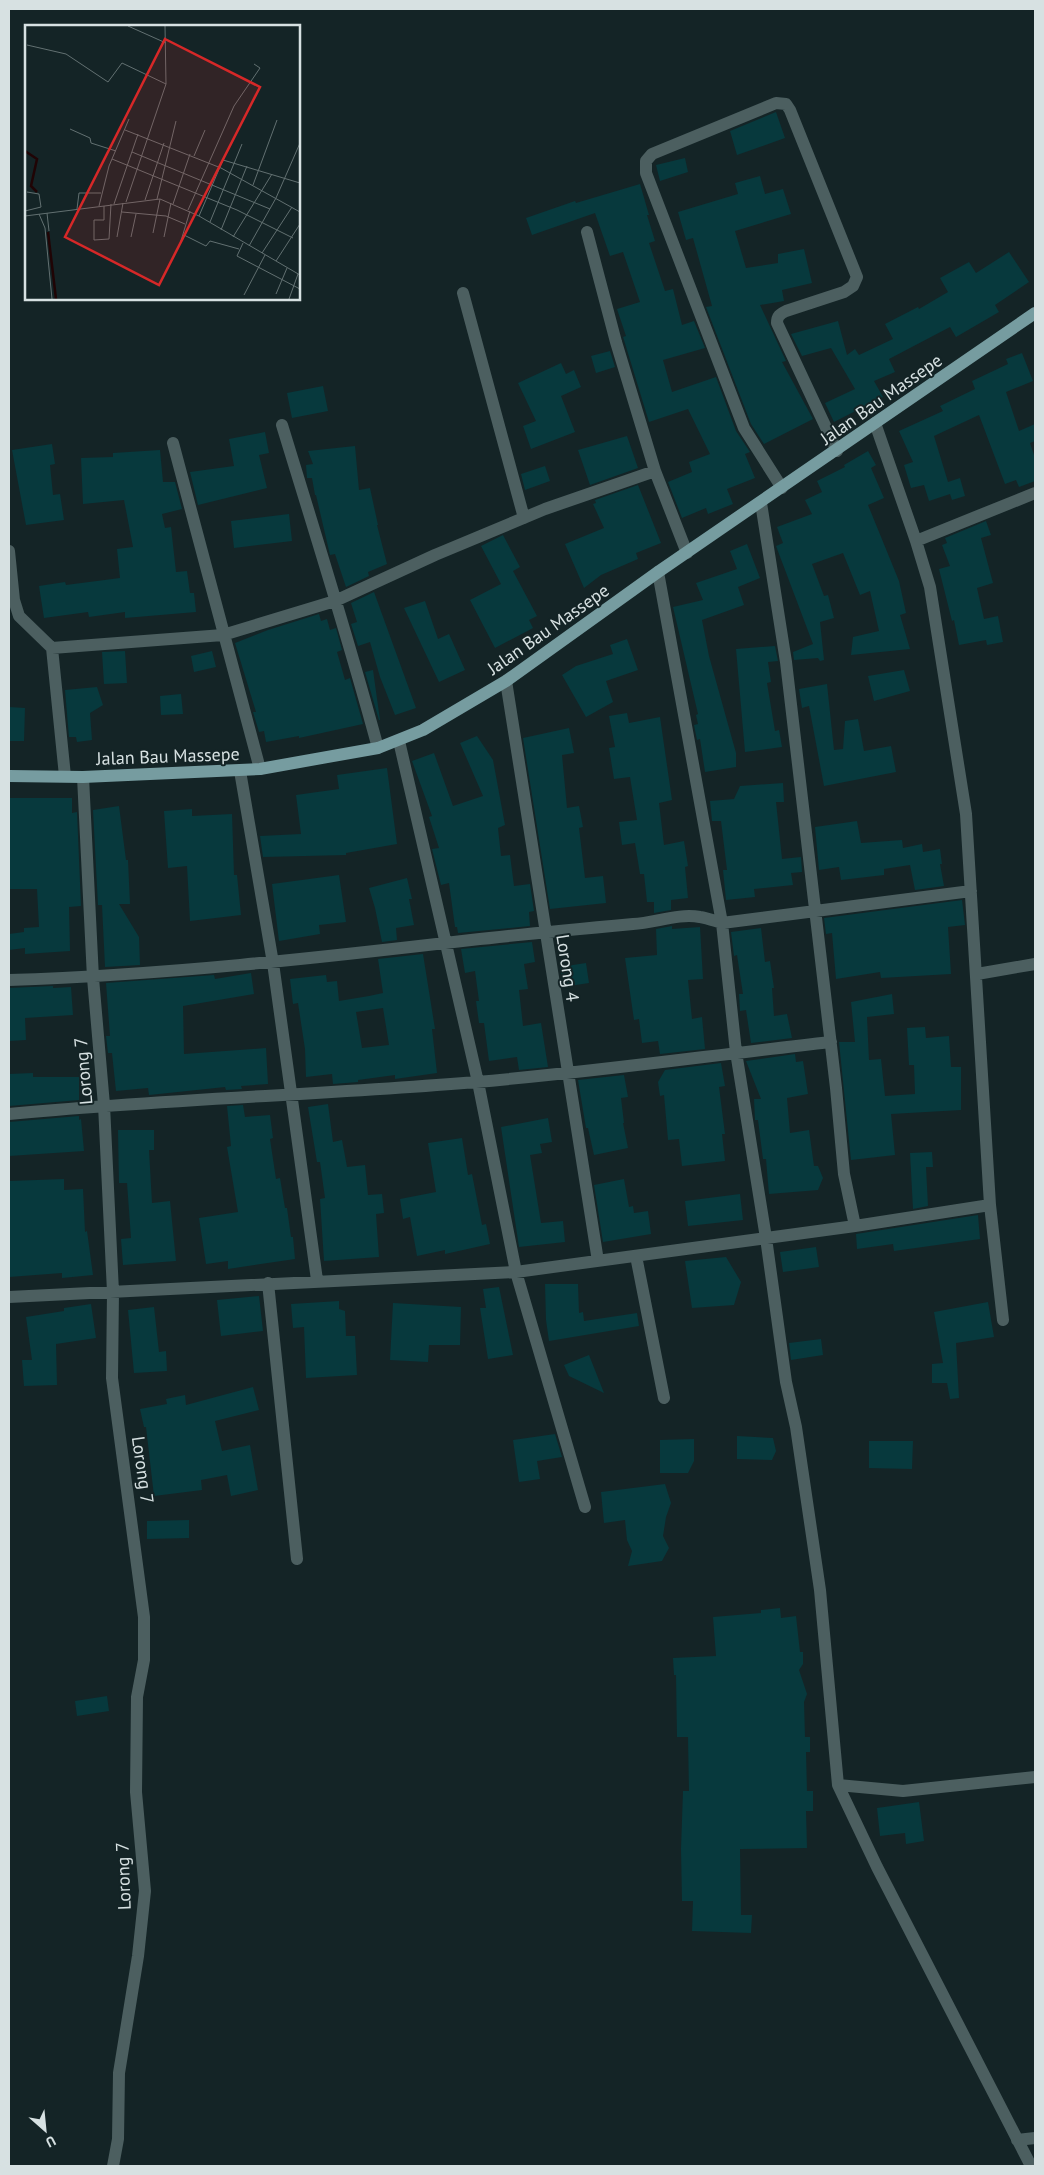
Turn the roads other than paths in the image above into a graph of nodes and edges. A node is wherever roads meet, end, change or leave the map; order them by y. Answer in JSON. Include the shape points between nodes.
{"nodes":[{"id":1,"x":586,"y":232,"type":"dead end"},
{"id":2,"x":463,"y":293,"type":"dead end"},
{"id":3,"x":1035,"y":313,"type":"edge"},
{"id":4,"x":875,"y":423,"type":"junction"},
{"id":5,"x":282,"y":425,"type":"dead end"},
{"id":6,"x":173,"y":443,"type":"dead end"},
{"id":7,"x":836,"y":451,"type":"junction"},
{"id":8,"x":655,"y":471,"type":"junction"},
{"id":9,"x":782,"y":488,"type":"junction"},
{"id":10,"x":1035,"y":493,"type":"edge"},
{"id":11,"x":761,"y":503,"type":"junction"},
{"id":12,"x":524,"y":518,"type":"junction"},
{"id":13,"x":916,"y":541,"type":"junction"},
{"id":14,"x":9,"y":550,"type":"edge"},
{"id":15,"x":687,"y":553,"type":"junction"},
{"id":16,"x":658,"y":572,"type":"junction"},
{"id":17,"x":335,"y":601,"type":"junction"},
{"id":18,"x":224,"y":635,"type":"junction"},
{"id":19,"x":52,"y":648,"type":"junction"},
{"id":20,"x":506,"y":681,"type":"junction"},
{"id":21,"x":399,"y":741,"type":"junction"},
{"id":22,"x":378,"y":748,"type":"junction"},
{"id":23,"x":260,"y":769,"type":"junction"},
{"id":24,"x":240,"y":771,"type":"junction"},
{"id":25,"x":9,"y":776,"type":"edge"},
{"id":26,"x":64,"y":776,"type":"junction"},
{"id":27,"x":83,"y":777,"type":"junction"},
{"id":28,"x":971,"y":891,"type":"junction"},
{"id":29,"x":816,"y":910,"type":"junction"},
{"id":30,"x":722,"y":923,"type":"junction"},
{"id":31,"x":544,"y":931,"type":"junction"},
{"id":32,"x":445,"y":943,"type":"junction"},
{"id":33,"x":273,"y":963,"type":"junction"},
{"id":34,"x":1035,"y":964,"type":"edge"},
{"id":35,"x":976,"y":974,"type":"junction"},
{"id":36,"x":93,"y":978,"type":"junction"},
{"id":37,"x":9,"y":980,"type":"edge"},
{"id":38,"x":831,"y":1042,"type":"junction"},
{"id":39,"x":736,"y":1052,"type":"junction"},
{"id":40,"x":566,"y":1073,"type":"junction"},
{"id":41,"x":478,"y":1082,"type":"junction"},
{"id":42,"x":291,"y":1096,"type":"junction"},
{"id":43,"x":104,"y":1105,"type":"junction"},
{"id":44,"x":9,"y":1114,"type":"edge"},
{"id":45,"x":990,"y":1205,"type":"junction"},
{"id":46,"x":855,"y":1226,"type":"junction"},
{"id":47,"x":766,"y":1238,"type":"junction"},
{"id":48,"x":636,"y":1256,"type":"junction"},
{"id":49,"x":598,"y":1261,"type":"junction"},
{"id":50,"x":516,"y":1272,"type":"junction"},
{"id":51,"x":317,"y":1280,"type":"junction"},
{"id":52,"x":268,"y":1283,"type":"junction"},
{"id":53,"x":113,"y":1292,"type":"junction"},
{"id":54,"x":9,"y":1297,"type":"edge"},
{"id":55,"x":1003,"y":1320,"type":"dead end"},
{"id":56,"x":664,"y":1398,"type":"dead end"},
{"id":57,"x":585,"y":1507,"type":"dead end"},
{"id":58,"x":297,"y":1558,"type":"dead end"},
{"id":59,"x":1035,"y":1777,"type":"edge"},
{"id":60,"x":838,"y":1785,"type":"junction"},
{"id":61,"x":1035,"y":2138,"type":"edge"},
{"id":62,"x":1017,"y":2140,"type":"junction"},
{"id":63,"x":113,"y":2166,"type":"edge"},
{"id":64,"x":1031,"y":2166,"type":"edge"}],
"edges":[{"from":1,"to":8,"type":"street"},
{"from":2,"to":12,"type":"street"},
{"from":3,"to":4,"type":"main road","name":"Jalan Bau Massepe"},
{"from":4,"to":7,"type":"main road","name":"Jalan Bau Massepe"},
{"from":4,"to":13,"type":"street"},
{"from":5,"to":17,"type":"street"},
{"from":6,"to":18,"type":"street"},
{"from":7,"to":9,"type":"main road","name":"Jalan Bau Massepe"},
{"from":7,"to":9,"type":"street","via":[[777,318],[786,311],[844,292],[853,286],[857,277],[790,110],[786,104],[776,103],[652,154],[646,160],[646,174],[744,428]]},
{"from":8,"to":12,"type":"street"},
{"from":8,"to":15,"type":"street"},
{"from":9,"to":11,"type":"main road","name":"Jalan Bau Massepe"},
{"from":10,"to":13,"type":"street"},
{"from":11,"to":15,"type":"main road","name":"Jalan Bau Massepe"},
{"from":11,"to":29,"type":"street","via":[[786,662]]},
{"from":12,"to":17,"type":"street"},
{"from":13,"to":28,"type":"street","via":[[930,587],[966,814]]},
{"from":14,"to":19,"type":"street","via":[[14,600],[19,616]]},
{"from":15,"to":16,"type":"main road","name":"Jalan Bau Massepe"},
{"from":16,"to":20,"type":"main road","name":"Jalan Bau Massepe"},
{"from":16,"to":30,"type":"street"},
{"from":17,"to":18,"type":"street"},
{"from":17,"to":22,"type":"street"},
{"from":18,"to":19,"type":"street"},
{"from":18,"to":23,"type":"street"},
{"from":19,"to":26,"type":"street"},
{"from":20,"to":21,"type":"main road","name":"Jalan Bau Massepe","via":[[448,717]]},
{"from":20,"to":31,"type":"street","name":"Lorong 4"},
{"from":21,"to":22,"type":"main road","name":"Jalan Bau Massepe"},
{"from":21,"to":32,"type":"street"},
{"from":22,"to":23,"type":"main road","name":"Jalan Bau Massepe"},
{"from":23,"to":24,"type":"main road","name":"Jalan Bau Massepe"},
{"from":24,"to":27,"type":"main road","name":"Jalan Bau Massepe"},
{"from":24,"to":33,"type":"street"},
{"from":25,"to":26,"type":"main road","name":"Jalan Bau Massepe"},
{"from":26,"to":27,"type":"main road","name":"Jalan Bau Massepe"},
{"from":27,"to":36,"type":"street","name":"Lorong 7"},
{"from":28,"to":29,"type":"street"},
{"from":28,"to":35,"type":"street"},
{"from":29,"to":30,"type":"street"},
{"from":29,"to":38,"type":"street"},
{"from":30,"to":31,"type":"street","via":[[690,916],[647,923]]},
{"from":30,"to":39,"type":"street"},
{"from":31,"to":32,"type":"street"},
{"from":31,"to":40,"type":"street","name":"Lorong 4"},
{"from":32,"to":33,"type":"street"},
{"from":32,"to":41,"type":"street"},
{"from":33,"to":36,"type":"street"},
{"from":33,"to":42,"type":"street"},
{"from":34,"to":35,"type":"street"},
{"from":35,"to":45,"type":"street"},
{"from":36,"to":37,"type":"street"},
{"from":36,"to":43,"type":"street","name":"Lorong 7"},
{"from":38,"to":39,"type":"street"},
{"from":38,"to":46,"type":"street","via":[[844,1174]]},
{"from":39,"to":40,"type":"street"},
{"from":39,"to":47,"type":"street"},
{"from":40,"to":41,"type":"street"},
{"from":40,"to":49,"type":"street","name":"Lorong 4"},
{"from":41,"to":42,"type":"street"},
{"from":41,"to":50,"type":"street"},
{"from":42,"to":43,"type":"street"},
{"from":42,"to":51,"type":"street"},
{"from":43,"to":44,"type":"street"},
{"from":43,"to":53,"type":"street","name":"Lorong 7"},
{"from":45,"to":46,"type":"street"},
{"from":45,"to":55,"type":"street"},
{"from":46,"to":47,"type":"street"},
{"from":47,"to":48,"type":"street"},
{"from":47,"to":60,"type":"street","via":[[820,1590]]},
{"from":48,"to":49,"type":"street"},
{"from":48,"to":56,"type":"street"},
{"from":49,"to":50,"type":"street"},
{"from":50,"to":51,"type":"street"},
{"from":50,"to":57,"type":"street"},
{"from":51,"to":52,"type":"street"},
{"from":52,"to":53,"type":"street"},
{"from":52,"to":58,"type":"street"},
{"from":53,"to":54,"type":"street"},
{"from":53,"to":63,"type":"street","name":"Lorong 7","via":[[112,1378],[144,1617],[144,1660],[137,1697],[136,1792],[145,1890],[119,2073],[118,2139]]},
{"from":59,"to":60,"type":"street","via":[[903,1791]]},
{"from":60,"to":62,"type":"street"},
{"from":61,"to":62,"type":"street"},
{"from":62,"to":64,"type":"street"}]}
